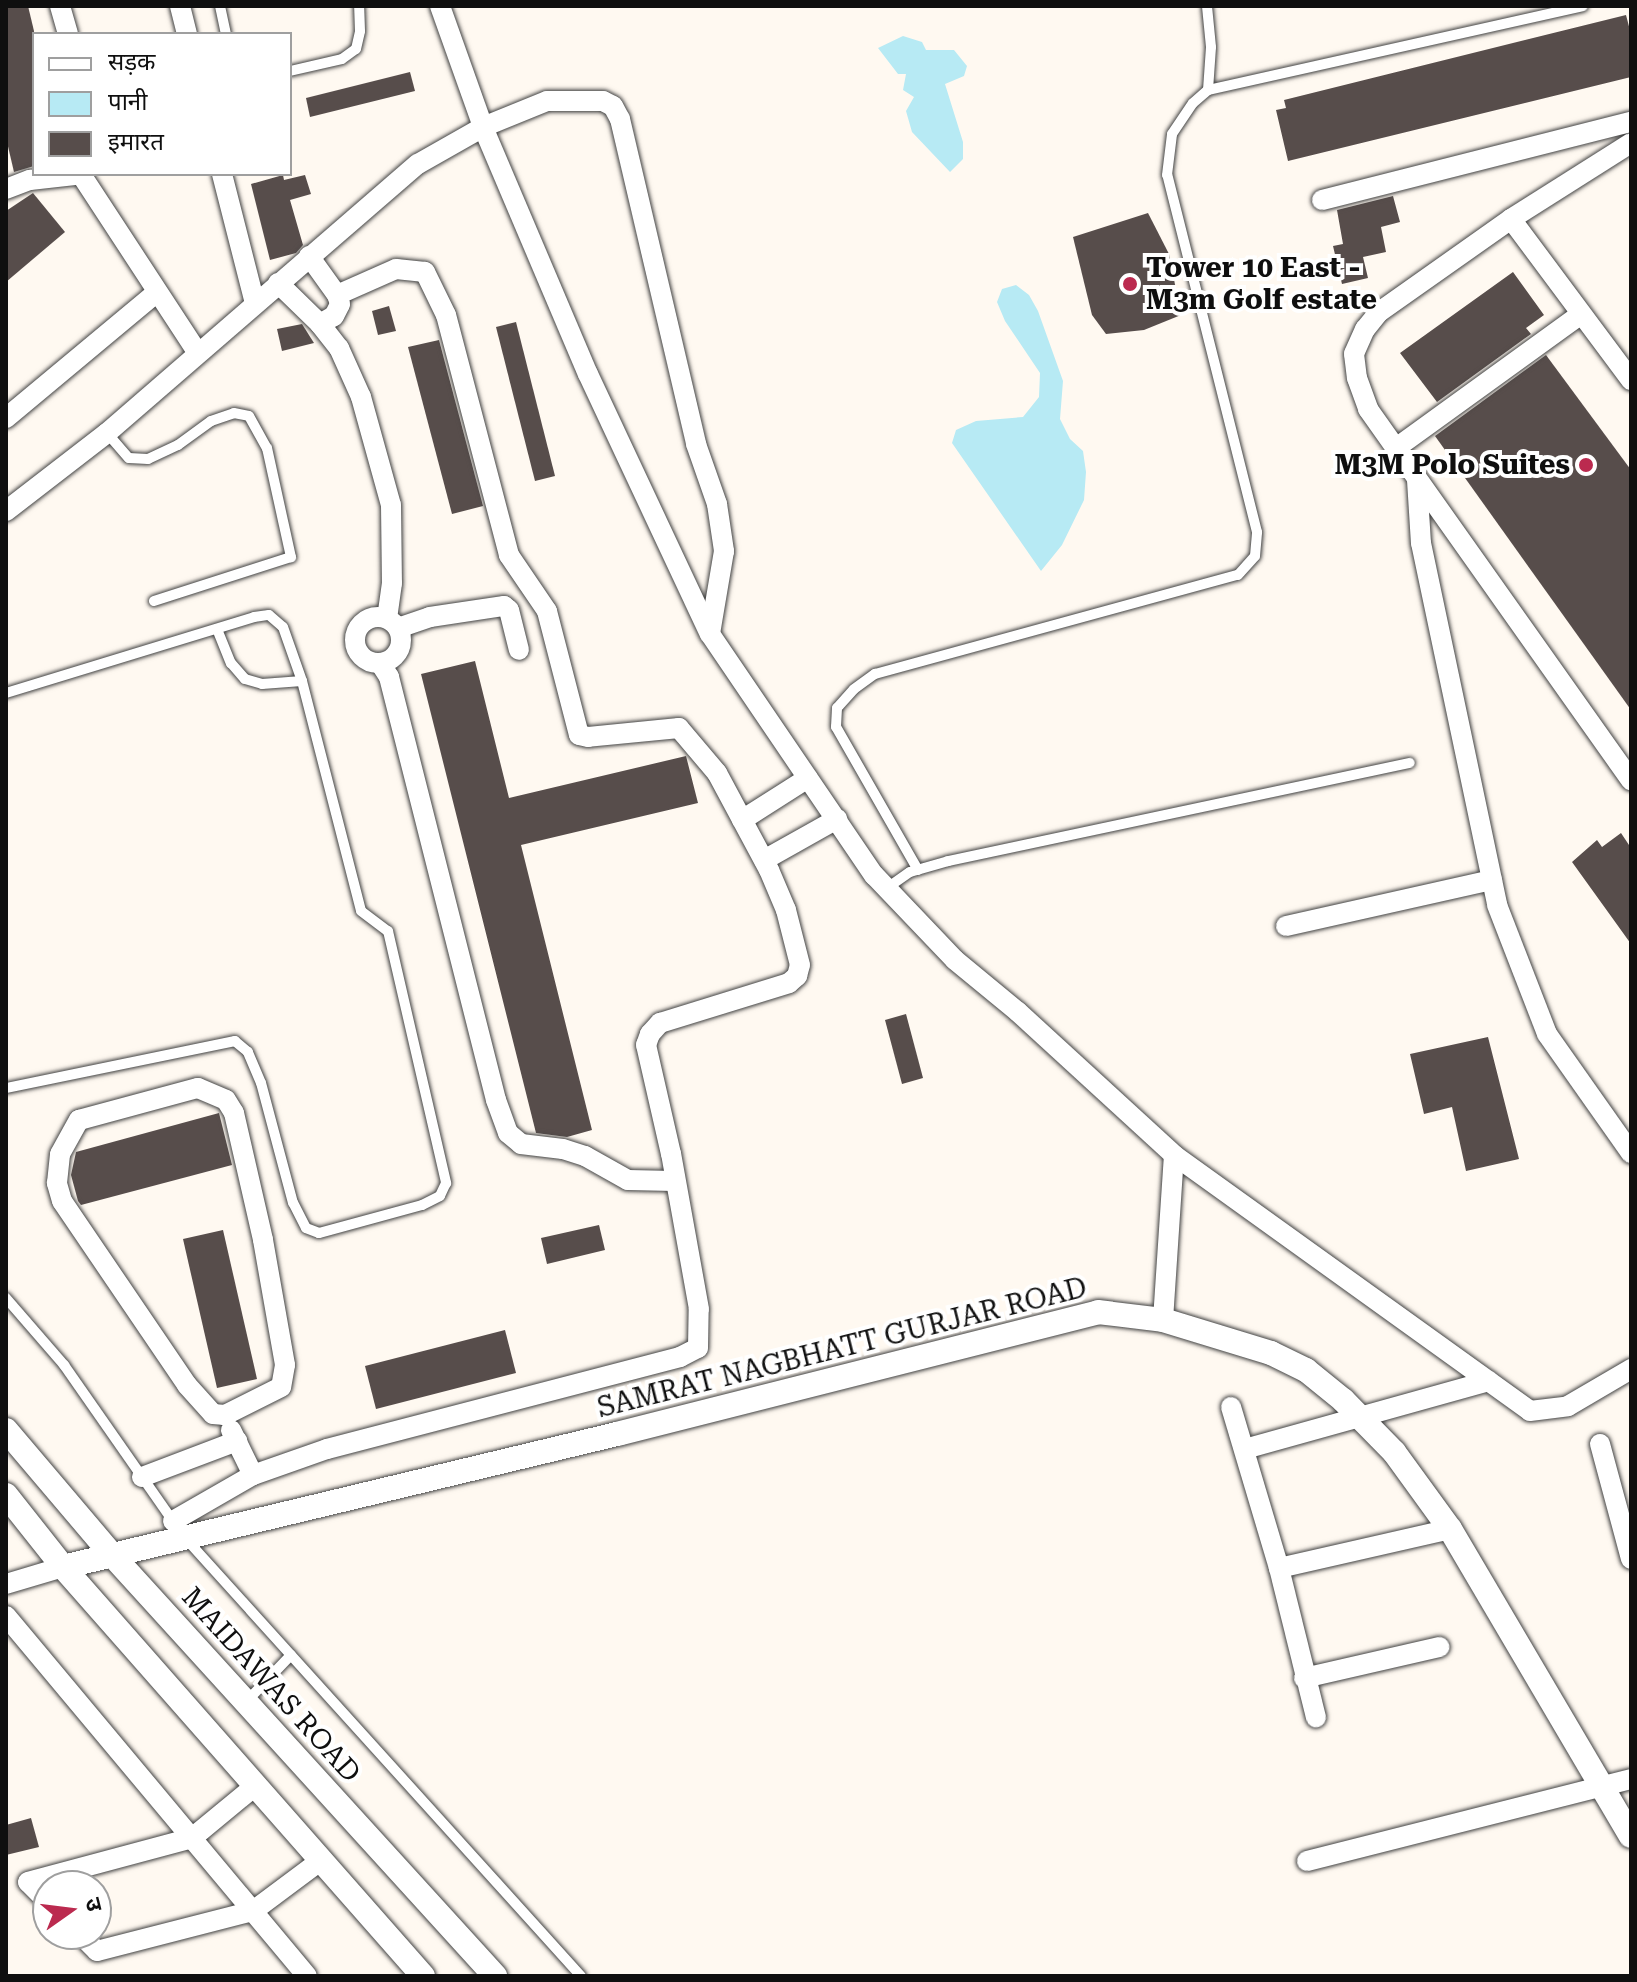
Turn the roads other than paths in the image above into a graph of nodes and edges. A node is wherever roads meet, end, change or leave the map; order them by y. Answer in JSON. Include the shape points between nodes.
{"nodes":[{"id":1,"x":60,"y":6,"type":"edge"},
{"id":2,"x":180,"y":6,"type":"edge"},
{"id":3,"x":220,"y":6,"type":"edge"},
{"id":4,"x":359,"y":6,"type":"edge"},
{"id":5,"x":440,"y":6,"type":"edge"},
{"id":6,"x":1207,"y":6,"type":"edge"},
{"id":7,"x":1583,"y":6,"type":"edge"},
{"id":8,"x":67,"y":32,"type":"edge"},
{"id":9,"x":186,"y":32,"type":"edge"},
{"id":10,"x":226,"y":32,"type":"edge"},
{"id":11,"x":292,"y":71,"type":"edge"},
{"id":12,"x":1208,"y":90,"type":"junction"},
{"id":13,"x":1631,"y":122,"type":"edge"},
{"id":14,"x":483,"y":127,"type":"junction"},
{"id":15,"x":1631,"y":143,"type":"edge"},
{"id":16,"x":72,"y":176,"type":"edge"},
{"id":17,"x":84,"y":176,"type":"edge"},
{"id":18,"x":223,"y":176,"type":"edge"},
{"id":19,"x":6,"y":189,"type":"edge"},
{"id":20,"x":1322,"y":200,"type":"dead end"},
{"id":21,"x":1511,"y":219,"type":"junction"},
{"id":22,"x":309,"y":256,"type":"junction"},
{"id":23,"x":278,"y":283,"type":"junction"},
{"id":24,"x":156,"y":293,"type":"junction"},
{"id":25,"x":337,"y":295,"type":"junction"},
{"id":26,"x":255,"y":303,"type":"junction"},
{"id":27,"x":1581,"y":314,"type":"junction"},
{"id":28,"x":320,"y":324,"type":"junction"},
{"id":29,"x":197,"y":352,"type":"junction"},
{"id":30,"x":1631,"y":380,"type":"edge"},
{"id":31,"x":6,"y":418,"type":"edge"},
{"id":32,"x":107,"y":433,"type":"junction"},
{"id":33,"x":1396,"y":448,"type":"junction"},
{"id":34,"x":1417,"y":480,"type":"junction"},
{"id":35,"x":6,"y":511,"type":"edge"},
{"id":36,"x":154,"y":601,"type":"dead end"},
{"id":37,"x":392,"y":623,"type":"junction"},
{"id":38,"x":217,"y":629,"type":"junction"},
{"id":39,"x":710,"y":634,"type":"junction"},
{"id":40,"x":519,"y":650,"type":"dead end"},
{"id":41,"x":380,"y":663,"type":"junction"},
{"id":42,"x":302,"y":681,"type":"junction"},
{"id":43,"x":6,"y":693,"type":"edge"},
{"id":44,"x":1410,"y":763,"type":"dead end"},
{"id":45,"x":808,"y":778,"type":"junction"},
{"id":46,"x":1631,"y":780,"type":"edge"},
{"id":47,"x":837,"y":819,"type":"junction"},
{"id":48,"x":742,"y":820,"type":"junction"},
{"id":49,"x":764,"y":860,"type":"junction"},
{"id":50,"x":918,"y":870,"type":"junction"},
{"id":51,"x":1492,"y":880,"type":"junction"},
{"id":52,"x":887,"y":888,"type":"junction"},
{"id":53,"x":1286,"y":926,"type":"dead end"},
{"id":54,"x":6,"y":1088,"type":"edge"},
{"id":55,"x":1631,"y":1153,"type":"edge"},
{"id":56,"x":1174,"y":1155,"type":"junction"},
{"id":57,"x":674,"y":1181,"type":"junction"},
{"id":58,"x":6,"y":1298,"type":"edge"},
{"id":59,"x":1163,"y":1320,"type":"junction"},
{"id":60,"x":1631,"y":1369,"type":"edge"},
{"id":61,"x":1489,"y":1381,"type":"junction"},
{"id":62,"x":1231,"y":1407,"type":"dead end"},
{"id":63,"x":225,"y":1415,"type":"junction"},
{"id":64,"x":1361,"y":1419,"type":"junction"},
{"id":65,"x":6,"y":1430,"type":"edge"},
{"id":66,"x":237,"y":1441,"type":"junction"},
{"id":67,"x":1600,"y":1444,"type":"dead end"},
{"id":68,"x":1245,"y":1449,"type":"junction"},
{"id":69,"x":253,"y":1475,"type":"junction"},
{"id":70,"x":142,"y":1477,"type":"junction"},
{"id":71,"x":6,"y":1495,"type":"edge"},
{"id":72,"x":1450,"y":1529,"type":"junction"},
{"id":73,"x":179,"y":1530,"type":"junction"},
{"id":74,"x":113,"y":1556,"type":"junction"},
{"id":75,"x":1631,"y":1557,"type":"edge"},
{"id":76,"x":63,"y":1567,"type":"junction"},
{"id":77,"x":1279,"y":1568,"type":"junction"},
{"id":78,"x":6,"y":1584,"type":"edge"},
{"id":79,"x":6,"y":1616,"type":"edge"},
{"id":80,"x":1439,"y":1647,"type":"dead end"},
{"id":81,"x":291,"y":1655,"type":"junction"},
{"id":82,"x":1304,"y":1678,"type":"junction"},
{"id":83,"x":246,"y":1702,"type":"junction"},
{"id":84,"x":1316,"y":1717,"type":"dead end"},
{"id":85,"x":1631,"y":1779,"type":"edge"},
{"id":86,"x":1604,"y":1785,"type":"junction"},
{"id":87,"x":255,"y":1786,"type":"junction"},
{"id":88,"x":1631,"y":1836,"type":"edge"},
{"id":89,"x":192,"y":1838,"type":"junction"},
{"id":90,"x":320,"y":1861,"type":"junction"},
{"id":91,"x":1307,"y":1861,"type":"dead end"},
{"id":92,"x":73,"y":1870,"type":"edge"},
{"id":93,"x":253,"y":1911,"type":"junction"},
{"id":94,"x":112,"y":1947,"type":"edge"},
{"id":95,"x":297,"y":1971,"type":"edge"},
{"id":96,"x":423,"y":1976,"type":"edge"},
{"id":97,"x":495,"y":1976,"type":"edge"},
{"id":98,"x":581,"y":1976,"type":"edge"}],
"edges":[{"from":1,"to":8,"type":"street"},
{"from":2,"to":9,"type":"street"},
{"from":3,"to":10,"type":"lane"},
{"from":4,"to":11,"type":"lane","via":[[356,49],[342,59]]},
{"from":5,"to":14,"type":"street"},
{"from":6,"to":12,"type":"lane"},
{"from":7,"to":12,"type":"lane"},
{"from":12,"to":50,"type":"lane","via":[[1172,134],[1167,175],[1257,532],[1255,556],[1238,575],[875,674],[854,689],[837,708],[836,727]]},
{"from":13,"to":20,"type":"street"},
{"from":14,"to":22,"type":"street","via":[[418,164]]},
{"from":14,"to":39,"type":"street","via":[[588,374]]},
{"from":14,"to":39,"type":"street","via":[[547,101],[580,99],[613,106],[620,119],[696,444],[717,504],[724,551]]},
{"from":15,"to":21,"type":"street"},
{"from":16,"to":19,"type":"street","via":[[30,180]]},
{"from":17,"to":24,"type":"street"},
{"from":18,"to":26,"type":"street"},
{"from":21,"to":27,"type":"street"},
{"from":21,"to":33,"type":"street","via":[[1379,312],[1365,329],[1354,354],[1357,378],[1368,409]]},
{"from":22,"to":23,"type":"street"},
{"from":22,"to":25,"type":"street"},
{"from":23,"to":26,"type":"street"},
{"from":23,"to":28,"type":"street"},
{"from":24,"to":29,"type":"street"},
{"from":24,"to":31,"type":"street"},
{"from":25,"to":28,"type":"street","via":[[340,304],[334,316]]},
{"from":25,"to":48,"type":"street","via":[[396,269],[425,272],[446,315],[509,555],[547,611],[579,735],[679,728],[717,773]]},
{"from":26,"to":29,"type":"street"},
{"from":27,"to":30,"type":"street"},
{"from":27,"to":33,"type":"street"},
{"from":28,"to":37,"type":"street","via":[[339,348],[361,397],[391,505]]},
{"from":29,"to":32,"type":"street"},
{"from":32,"to":35,"type":"street"},
{"from":32,"to":36,"type":"lane","via":[[129,458],[148,459],[234,413],[249,416],[267,448],[291,557]]},
{"from":33,"to":34,"type":"street"},
{"from":34,"to":46,"type":"street"},
{"from":34,"to":51,"type":"street","via":[[1421,543]]},
{"from":37,"to":40,"type":"street","via":[[504,606]]},
{"from":37,"to":41,"type":"street","via":[[399,650]]},
{"from":37,"to":41,"type":"street","via":[[365,620],[356,633],[360,654]]},
{"from":38,"to":42,"type":"lane","via":[[231,663],[245,679],[262,684]]},
{"from":38,"to":42,"type":"lane","via":[[269,615],[283,627]]},
{"from":38,"to":43,"type":"lane"},
{"from":39,"to":45,"type":"street"},
{"from":41,"to":57,"type":"street","via":[[389,677],[508,1133],[521,1144],[585,1156],[628,1180]]},
{"from":42,"to":54,"type":"lane","via":[[361,911],[388,931],[446,1183],[440,1196],[319,1233],[306,1228],[293,1203],[261,1083],[248,1052],[235,1041]]},
{"from":44,"to":50,"type":"lane"},
{"from":45,"to":47,"type":"street"},
{"from":45,"to":48,"type":"street"},
{"from":47,"to":49,"type":"street"},
{"from":47,"to":52,"type":"street"},
{"from":48,"to":49,"type":"street"},
{"from":49,"to":57,"type":"street","via":[[786,910],[800,965],[797,976],[789,983],[660,1023],[646,1045]]},
{"from":50,"to":52,"type":"lane"},
{"from":51,"to":53,"type":"street"},
{"from":51,"to":55,"type":"street","via":[[1547,1034]]},
{"from":52,"to":56,"type":"street","via":[[955,960]]},
{"from":56,"to":59,"type":"street"},
{"from":56,"to":61,"type":"street"},
{"from":57,"to":69,"type":"street","via":[[699,1309],[701,1340],[692,1353],[327,1449]]},
{"from":58,"to":70,"type":"lane","via":[[64,1365]]},
{"from":59,"to":64,"type":"street","name":"SAMRAT NAGBHATT GURJAR ROAD","via":[[1271,1353],[1306,1370]]},
{"from":59,"to":73,"type":"street","name":"SAMRAT NAGBHATT GURJAR ROAD","via":[[1098,1312],[617,1434]]},
{"from":60,"to":61,"type":"street","via":[[1568,1406],[1530,1411]]},
{"from":61,"to":64,"type":"street"},
{"from":62,"to":68,"type":"street"},
{"from":63,"to":63,"type":"street","via":[[206,1408],[187,1385],[62,1201],[57,1183],[60,1154],[79,1120],[198,1088],[226,1100],[234,1113],[285,1365],[281,1387]]},
{"from":63,"to":66,"type":"street"},
{"from":64,"to":68,"type":"street"},
{"from":64,"to":72,"type":"street","name":"SAMRAT NAGBHATT GURJAR ROAD","via":[[1394,1452]]},
{"from":65,"to":74,"type":"street","name":"MAIDAWAS ROAD"},
{"from":66,"to":69,"type":"street"},
{"from":66,"to":70,"type":"street"},
{"from":67,"to":75,"type":"street"},
{"from":68,"to":77,"type":"street"},
{"from":69,"to":73,"type":"street"},
{"from":70,"to":73,"type":"lane"},
{"from":71,"to":76,"type":"street"},
{"from":72,"to":77,"type":"street"},
{"from":72,"to":86,"type":"street","name":"SAMRAT NAGBHATT GURJAR ROAD"},
{"from":73,"to":74,"type":"street","name":"SAMRAT NAGBHATT GURJAR ROAD"},
{"from":73,"to":81,"type":"lane"},
{"from":74,"to":76,"type":"street","name":"SAMRAT NAGBHATT GURJAR ROAD"},
{"from":74,"to":83,"type":"street","name":"MAIDAWAS ROAD"},
{"from":76,"to":78,"type":"street"},
{"from":76,"to":87,"type":"street"},
{"from":77,"to":82,"type":"street"},
{"from":79,"to":89,"type":"street"},
{"from":80,"to":82,"type":"street"},
{"from":81,"to":83,"type":"lane"},
{"from":81,"to":98,"type":"lane"},
{"from":82,"to":84,"type":"street"},
{"from":83,"to":97,"type":"street","name":"MAIDAWAS ROAD"},
{"from":85,"to":86,"type":"street"},
{"from":86,"to":88,"type":"street","name":"SAMRAT NAGBHATT GURJAR ROAD"},
{"from":86,"to":91,"type":"street"},
{"from":87,"to":89,"type":"street"},
{"from":87,"to":90,"type":"street"},
{"from":89,"to":92,"type":"street"},
{"from":89,"to":93,"type":"street"},
{"from":90,"to":93,"type":"street"},
{"from":90,"to":96,"type":"street"},
{"from":93,"to":94,"type":"street"},
{"from":93,"to":95,"type":"street"}]}
